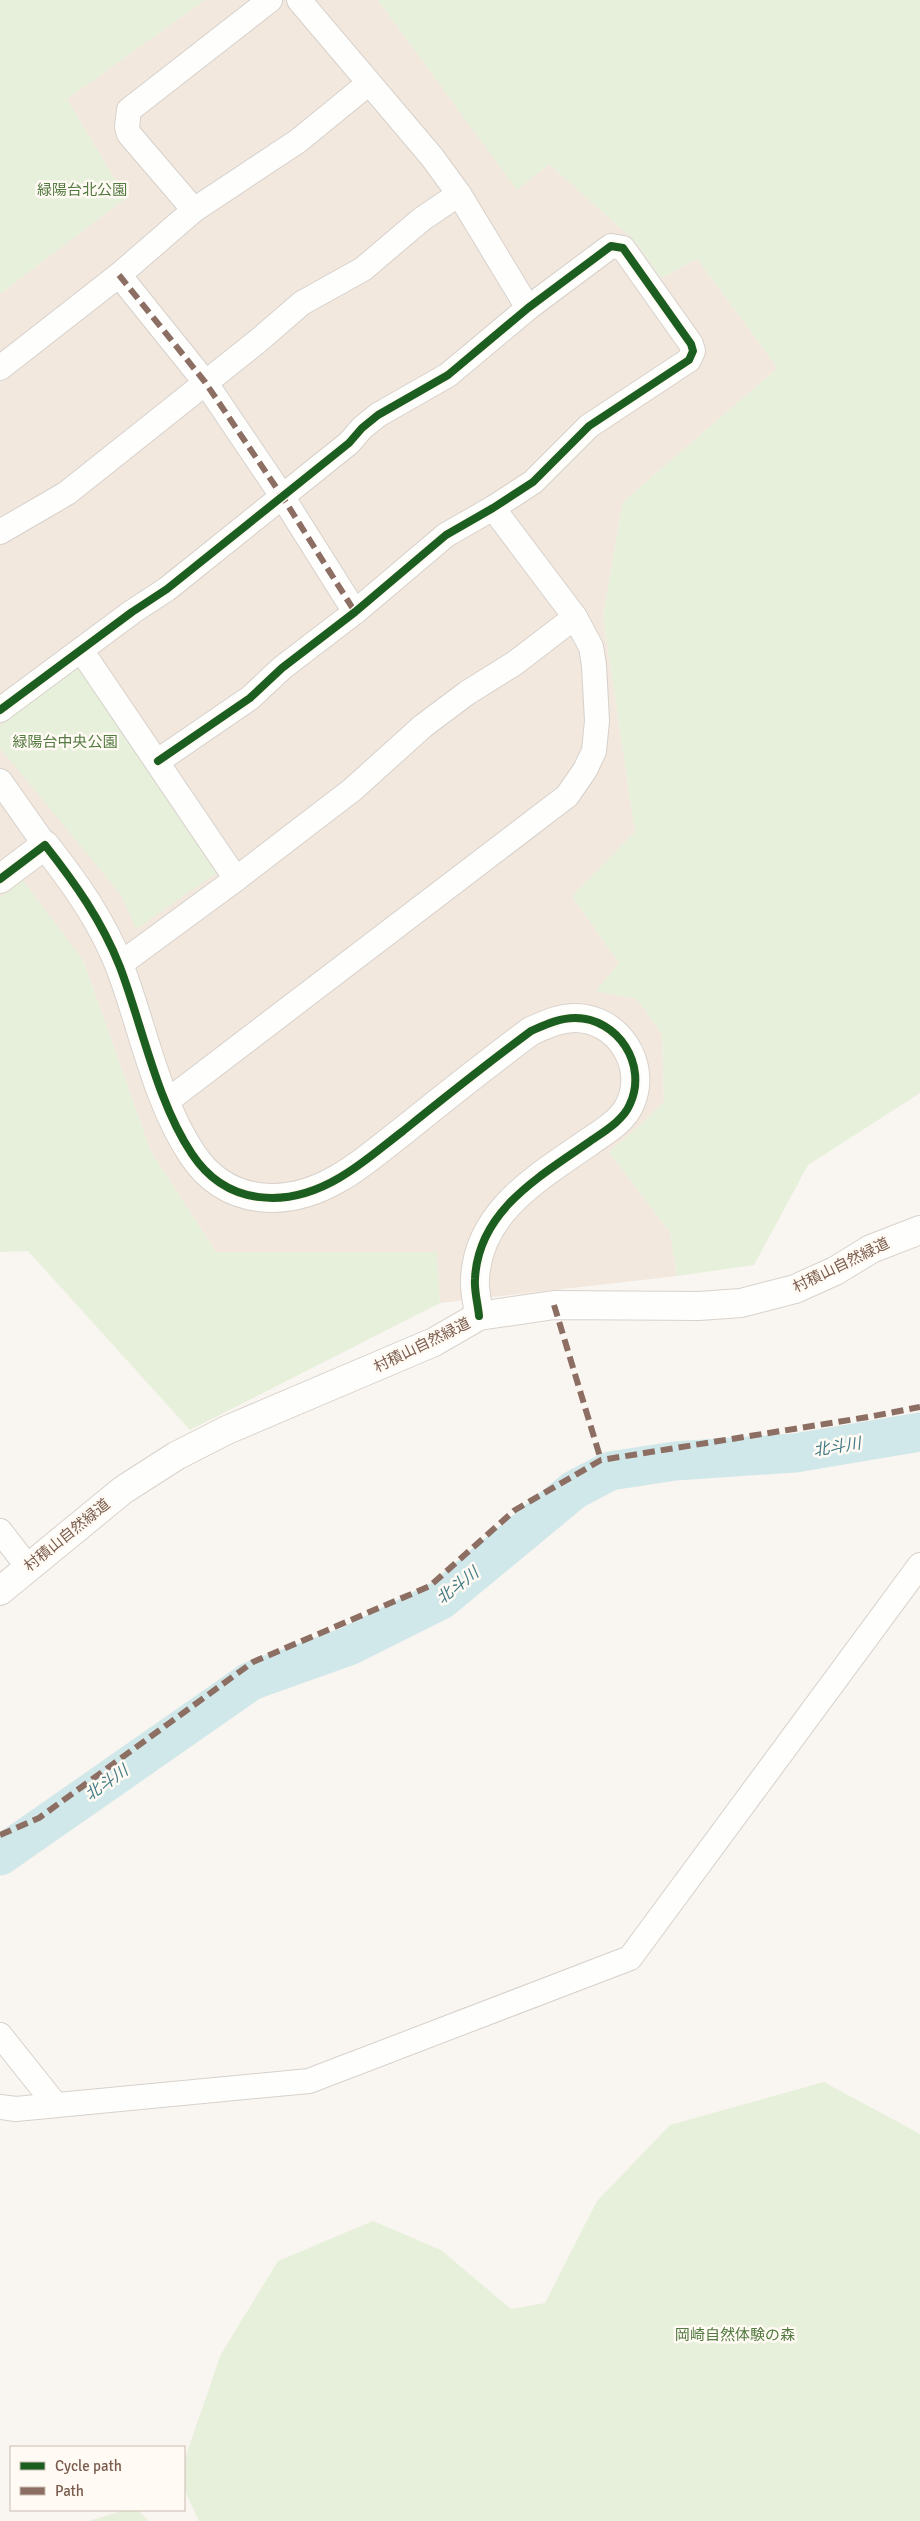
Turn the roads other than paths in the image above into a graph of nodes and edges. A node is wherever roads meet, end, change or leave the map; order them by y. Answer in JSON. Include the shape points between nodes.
{"nodes":[{"id":1,"x":270,"y":0,"type":"edge"},
{"id":2,"x":299,"y":0,"type":"edge"},
{"id":3,"x":369,"y":83,"type":"junction"},
{"id":4,"x":459,"y":194,"type":"junction"},
{"id":5,"x":194,"y":210,"type":"junction"},
{"id":6,"x":119,"y":275,"type":"junction"},
{"id":7,"x":528,"y":308,"type":"junction"},
{"id":8,"x":0,"y":368,"type":"edge"},
{"id":9,"x":205,"y":382,"type":"junction"},
{"id":10,"x":282,"y":496,"type":"junction"},
{"id":11,"x":493,"y":508,"type":"junction"},
{"id":12,"x":0,"y":532,"type":"edge"},
{"id":13,"x":355,"y":612,"type":"junction"},
{"id":14,"x":575,"y":617,"type":"junction"},
{"id":15,"x":81,"y":650,"type":"junction"},
{"id":16,"x":0,"y":710,"type":"edge"},
{"id":17,"x":158,"y":761,"type":"junction"},
{"id":18,"x":0,"y":781,"type":"edge"},
{"id":19,"x":45,"y":844,"type":"junction"},
{"id":20,"x":0,"y":879,"type":"edge"},
{"id":21,"x":236,"y":879,"type":"junction"},
{"id":22,"x":119,"y":965,"type":"junction"},
{"id":23,"x":166,"y":1102,"type":"junction"},
{"id":24,"x":920,"y":1230,"type":"edge"},
{"id":25,"x":479,"y":1316,"type":"junction"},
{"id":26,"x":0,"y":1531,"type":"edge"},
{"id":27,"x":920,"y":1564,"type":"edge"},
{"id":28,"x":28,"y":1567,"type":"junction"},
{"id":29,"x":0,"y":1590,"type":"edge"},
{"id":30,"x":0,"y":2035,"type":"edge"},
{"id":31,"x":55,"y":2104,"type":"junction"},
{"id":32,"x":0,"y":2107,"type":"edge"}],
"edges":[{"from":1,"to":5,"type":"street","via":[[129,110],[128,134]]},
{"from":2,"to":3,"type":"street"},
{"from":3,"to":4,"type":"street"},
{"from":3,"to":5,"type":"street","via":[[298,142]]},
{"from":4,"to":7,"type":"street"},
{"from":4,"to":9,"type":"street","via":[[422,219],[363,269],[302,303]]},
{"from":5,"to":6,"type":"street"},
{"from":6,"to":8,"type":"street"},
{"from":6,"to":9,"type":"street"},
{"from":7,"to":10,"type":"street","via":[[435,384],[367,423],[349,443]]},
{"from":7,"to":11,"type":"street","via":[[610,246],[615,246],[626,251],[693,351],[689,360],[589,426],[533,482]]},
{"from":9,"to":10,"type":"street"},
{"from":9,"to":12,"type":"street","via":[[67,493]]},
{"from":10,"to":13,"type":"street"},
{"from":10,"to":15,"type":"street","via":[[167,590]]},
{"from":11,"to":13,"type":"street","via":[[446,535]]},
{"from":11,"to":14,"type":"street"},
{"from":13,"to":17,"type":"street","via":[[282,668],[250,698]]},
{"from":14,"to":21,"type":"street","via":[[423,726],[352,790]]},
{"from":14,"to":23,"type":"street","via":[[591,647],[597,722],[594,751],[586,770],[567,796]]},
{"from":15,"to":16,"type":"street"},
{"from":15,"to":17,"type":"street"},
{"from":17,"to":21,"type":"street"},
{"from":18,"to":19,"type":"street"},
{"from":19,"to":20,"type":"street"},
{"from":19,"to":22,"type":"street","via":[[80,890]]},
{"from":21,"to":22,"type":"street"},
{"from":22,"to":23,"type":"street"},
{"from":23,"to":25,"type":"street","via":[[193,1156],[215,1178],[237,1192],[257,1198],[292,1197],[327,1185],[349,1172],[531,1031],[548,1023],[575,1018],[609,1028],[624,1045],[635,1067],[630,1104],[610,1127],[513,1198],[491,1224],[476,1265]]},
{"from":24,"to":25,"type":"street","name":"村積山自然緑道","via":[[871,1248],[835,1271],[795,1289],[741,1303],[699,1306],[554,1305]]},
{"from":25,"to":28,"type":"street","name":"村積山自然緑道","via":[[434,1342],[227,1430],[176,1456],[123,1490]]},
{"from":26,"to":28,"type":"street"},
{"from":27,"to":31,"type":"street","via":[[630,1958],[309,2080]]},
{"from":28,"to":29,"type":"street","name":"村積山自然緑道"},
{"from":30,"to":31,"type":"street"},
{"from":31,"to":32,"type":"street","via":[[16,2109]]}]}
